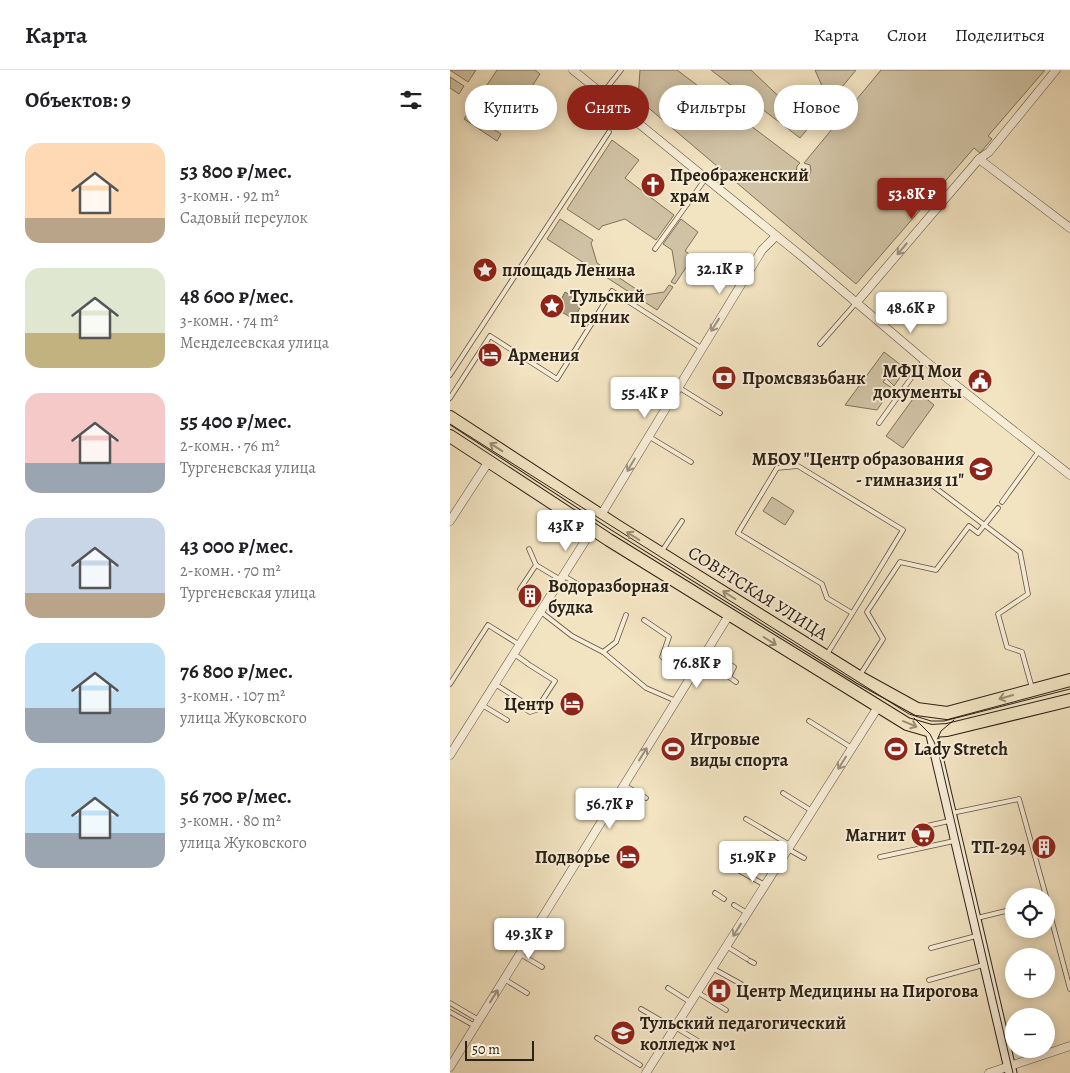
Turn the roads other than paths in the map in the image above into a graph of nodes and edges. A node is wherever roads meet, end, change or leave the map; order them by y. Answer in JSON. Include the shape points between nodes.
{"nodes":[{"id":1,"x":573,"y":70,"type":"edge"},
{"id":2,"x":621,"y":70,"type":"edge"},
{"id":3,"x":1056,"y":70,"type":"edge"},
{"id":4,"x":591,"y":85,"type":"edge"},
{"id":5,"x":609,"y":85,"type":"edge"},
{"id":6,"x":647,"y":130,"type":"edge"},
{"id":7,"x":609,"y":132,"type":"dead end"},
{"id":8,"x":979,"y":158,"type":"junction"},
{"id":9,"x":706,"y":178,"type":"junction"},
{"id":10,"x":1070,"y":228,"type":"edge"},
{"id":11,"x":776,"y":236,"type":"junction"},
{"id":12,"x":655,"y":249,"type":"dead end"},
{"id":13,"x":856,"y":302,"type":"junction"},
{"id":14,"x":820,"y":344,"type":"dead end"},
{"id":15,"x":701,"y":348,"type":"junction"},
{"id":16,"x":924,"y":360,"type":"junction"},
{"id":17,"x":450,"y":375,"type":"edge"},
{"id":18,"x":678,"y":387,"type":"junction"},
{"id":19,"x":450,"y":398,"type":"edge"},
{"id":20,"x":720,"y":413,"type":"dead end"},
{"id":21,"x":450,"y":417,"type":"edge"},
{"id":22,"x":880,"y":423,"type":"dead end"},
{"id":23,"x":450,"y":436,"type":"edge"},
{"id":24,"x":648,"y":436,"type":"junction"},
{"id":25,"x":1039,"y":451,"type":"junction"},
{"id":26,"x":488,"y":461,"type":"junction"},
{"id":27,"x":691,"y":462,"type":"dead end"},
{"id":28,"x":1069,"y":472,"type":"edge"},
{"id":29,"x":933,"y":486,"type":"dead end"},
{"id":30,"x":1002,"y":502,"type":"dead end"},
{"id":31,"x":998,"y":508,"type":"dead end"},
{"id":32,"x":452,"y":512,"type":"edge"},
{"id":33,"x":601,"y":515,"type":"junction"},
{"id":34,"x":450,"y":521,"type":"edge"},
{"id":35,"x":682,"y":521,"type":"dead end"},
{"id":36,"x":985,"y":524,"type":"junction"},
{"id":37,"x":592,"y":530,"type":"junction"},
{"id":38,"x":529,"y":549,"type":"dead end"},
{"id":39,"x":661,"y":553,"type":"junction"},
{"id":40,"x":536,"y":565,"type":"junction"},
{"id":41,"x":563,"y":578,"type":"junction"},
{"id":42,"x":520,"y":589,"type":"dead end"},
{"id":43,"x":586,"y":589,"type":"dead end"},
{"id":44,"x":541,"y":612,"type":"junction"},
{"id":45,"x":852,"y":613,"type":"junction"},
{"id":46,"x":626,"y":615,"type":"dead end"},
{"id":47,"x":729,"y":615,"type":"junction"},
{"id":48,"x":644,"y":620,"type":"dead end"},
{"id":49,"x":520,"y":645,"type":"junction"},
{"id":50,"x":707,"y":651,"type":"junction"},
{"id":51,"x":602,"y":652,"type":"junction"},
{"id":52,"x":514,"y":654,"type":"junction"},
{"id":53,"x":826,"y":656,"type":"junction"},
{"id":54,"x":692,"y":676,"type":"junction"},
{"id":55,"x":859,"y":677,"type":"junction"},
{"id":56,"x":1070,"y":680,"type":"edge"},
{"id":57,"x":736,"y":682,"type":"dead end"},
{"id":58,"x":450,"y":684,"type":"edge"},
{"id":59,"x":495,"y":684,"type":"junction"},
{"id":60,"x":1033,"y":690,"type":"junction"},
{"id":61,"x":1070,"y":700,"type":"edge"},
{"id":62,"x":676,"y":701,"type":"junction"},
{"id":63,"x":482,"y":705,"type":"junction"},
{"id":64,"x":878,"y":706,"type":"junction"},
{"id":65,"x":931,"y":712,"type":"junction"},
{"id":66,"x":507,"y":720,"type":"dead end"},
{"id":67,"x":810,"y":721,"type":"dead end"},
{"id":68,"x":930,"y":731,"type":"junction"},
{"id":69,"x":852,"y":748,"type":"junction"},
{"id":70,"x":450,"y":755,"type":"edge"},
{"id":71,"x":624,"y":785,"type":"junction"},
{"id":72,"x":783,"y":793,"type":"dead end"},
{"id":73,"x":646,"y":798,"type":"dead end"},
{"id":74,"x":812,"y":811,"type":"junction"},
{"id":75,"x":951,"y":817,"type":"junction"},
{"id":76,"x":746,"y":819,"type":"dead end"},
{"id":77,"x":918,"y":828,"type":"dead end"},
{"id":78,"x":956,"y":841,"type":"junction"},
{"id":79,"x":789,"y":847,"type":"junction"},
{"id":80,"x":880,"y":857,"type":"dead end"},
{"id":81,"x":804,"y":858,"type":"dead end"},
{"id":82,"x":729,"y":865,"type":"dead end"},
{"id":83,"x":765,"y":885,"type":"junction"},
{"id":84,"x":1043,"y":888,"type":"edge"},
{"id":85,"x":715,"y":893,"type":"dead end"},
{"id":86,"x":724,"y":899,"type":"dead end"},
{"id":87,"x":734,"y":905,"type":"dead end"},
{"id":88,"x":1005,"y":911,"type":"edge"},
{"id":89,"x":747,"y":913,"type":"junction"},
{"id":90,"x":974,"y":918,"type":"junction"},
{"id":91,"x":1055,"y":932,"type":"edge"},
{"id":92,"x":978,"y":936,"type":"junction"},
{"id":93,"x":726,"y":946,"type":"junction"},
{"id":94,"x":931,"y":948,"type":"dead end"},
{"id":95,"x":520,"y":954,"type":"junction"},
{"id":96,"x":750,"y":961,"type":"dead end"},
{"id":97,"x":985,"y":964,"type":"junction"},
{"id":98,"x":542,"y":967,"type":"dead end"},
{"id":99,"x":712,"y":968,"type":"junction"},
{"id":100,"x":504,"y":979,"type":"junction"},
{"id":101,"x":929,"y":980,"type":"dead end"},
{"id":102,"x":741,"y":984,"type":"dead end"},
{"id":103,"x":668,"y":988,"type":"dead end"},
{"id":104,"x":1070,"y":988,"type":"edge"},
{"id":105,"x":697,"y":992,"type":"junction"},
{"id":106,"x":528,"y":993,"type":"dead end"},
{"id":107,"x":690,"y":1002,"type":"junction"},
{"id":108,"x":450,"y":1003,"type":"edge"},
{"id":109,"x":641,"y":1009,"type":"dead end"},
{"id":110,"x":726,"y":1010,"type":"dead end"},
{"id":111,"x":450,"y":1012,"type":"edge"},
{"id":112,"x":477,"y":1023,"type":"junction"},
{"id":113,"x":675,"y":1027,"type":"junction"},
{"id":114,"x":597,"y":1038,"type":"dead end"},
{"id":115,"x":703,"y":1044,"type":"dead end"},
{"id":116,"x":1070,"y":1046,"type":"edge"},
{"id":117,"x":640,"y":1065,"type":"dead end"},
{"id":118,"x":450,"y":1067,"type":"edge"},
{"id":119,"x":1010,"y":1070,"type":"edge"},
{"id":120,"x":647,"y":1073,"type":"edge"},
{"id":121,"x":990,"y":1073,"type":"edge"}],
"edges":[{"from":1,"to":4,"type":"street"},
{"from":2,"to":5,"type":"lane"},
{"from":3,"to":8,"type":"street","via":[[988,152]]},
{"from":6,"to":9,"type":"street"},
{"from":7,"to":17,"type":"lane"},
{"from":8,"to":10,"type":"street"},
{"from":8,"to":13,"type":"street","one_way":true},
{"from":9,"to":11,"type":"street"},
{"from":9,"to":12,"type":"lane"},
{"from":11,"to":13,"type":"street"},
{"from":11,"to":15,"type":"street","one_way":true,"via":[[762,250]]},
{"from":13,"to":14,"type":"lane"},
{"from":13,"to":16,"type":"street"},
{"from":15,"to":18,"type":"street"},
{"from":15,"to":19,"type":"lane","via":[[612,291],[557,379],[490,336]]},
{"from":16,"to":22,"type":"lane"},
{"from":16,"to":25,"type":"street"},
{"from":18,"to":20,"type":"lane"},
{"from":18,"to":24,"type":"street"},
{"from":33,"to":21,"type":"main road","name":"СОВЕТСКАЯ УЛИЦА","one_way":true},
{"from":23,"to":26,"type":"main road","name":"СОВЕТСКАЯ УЛИЦА"},
{"from":24,"to":27,"type":"lane"},
{"from":24,"to":33,"type":"street","one_way":true},
{"from":25,"to":28,"type":"street"},
{"from":25,"to":30,"type":"lane"},
{"from":26,"to":32,"type":"street"},
{"from":26,"to":37,"type":"main road","name":"СОВЕТСКАЯ УЛИЦА"},
{"from":29,"to":36,"type":"lane"},
{"from":31,"to":36,"type":"lane"},
{"from":32,"to":34,"type":"street"},
{"from":33,"to":37,"type":"main road"},
{"from":39,"to":33,"type":"main road","name":"СОВЕТСКАЯ УЛИЦА","one_way":true},
{"from":35,"to":39,"type":"lane"},
{"from":36,"to":55,"type":"lane","via":[[978,533],[969,526],[936,570],[900,562],[867,612],[883,639]]},
{"from":36,"to":60,"type":"lane","via":[[1020,552],[1028,594],[998,614],[1007,647],[1022,652]]},
{"from":37,"to":41,"type":"street"},
{"from":37,"to":47,"type":"main road","name":"СОВЕТСКАЯ УЛИЦА"},
{"from":38,"to":40,"type":"lane"},
{"from":53,"to":39,"type":"main road","name":"СОВЕТСКАЯ УЛИЦА","one_way":true},
{"from":40,"to":41,"type":"lane"},
{"from":40,"to":42,"type":"lane"},
{"from":41,"to":43,"type":"lane"},
{"from":41,"to":44,"type":"street"},
{"from":44,"to":49,"type":"street"},
{"from":44,"to":51,"type":"lane","via":[[572,636]]},
{"from":45,"to":45,"type":"lane","via":[[903,530],[798,466],[777,468],[738,533],[822,584],[828,598]]},
{"from":45,"to":53,"type":"lane"},
{"from":46,"to":51,"type":"lane","via":[[616,642]]},
{"from":47,"to":50,"type":"street"},
{"from":47,"to":64,"type":"main road","name":"СОВЕТСКАЯ УЛИЦА","one_way":true},
{"from":48,"to":54,"type":"lane","via":[[669,637],[662,657]]},
{"from":49,"to":52,"type":"street"},
{"from":49,"to":58,"type":"lane","via":[[488,625]]},
{"from":50,"to":54,"type":"street"},
{"from":50,"to":57,"type":"lane","via":[[734,667],[728,677]]},
{"from":51,"to":62,"type":"lane","via":[[646,688]]},
{"from":52,"to":59,"type":"street"},
{"from":52,"to":59,"type":"lane","via":[[555,681],[536,710],[530,712],[517,704],[520,700]]},
{"from":53,"to":55,"type":"main road","name":"СОВЕТСКАЯ УЛИЦА"},
{"from":54,"to":62,"type":"street"},
{"from":55,"to":65,"type":"main road","name":"СОВЕТСКАЯ УЛИЦА","via":[[917,710]]},
{"from":56,"to":60,"type":"main road","name":"СОВЕТСКАЯ УЛИЦА"},
{"from":59,"to":63,"type":"street"},
{"from":60,"to":65,"type":"main road","name":"СОВЕТСКАЯ УЛИЦА","one_way":true,"via":[[956,710]]},
{"from":61,"to":68,"type":"main road","name":"СОВЕТСКАЯ УЛИЦА","via":[[947,730]]},
{"from":71,"to":62,"type":"street","one_way":true},
{"from":63,"to":66,"type":"lane"},
{"from":63,"to":70,"type":"street"},
{"from":64,"to":68,"type":"main road","name":"СОВЕТСКАЯ УЛИЦА","one_way":true,"via":[[907,724]]},
{"from":64,"to":69,"type":"street"},
{"from":65,"to":68,"type":"main road"},
{"from":67,"to":69,"type":"lane"},
{"from":68,"to":75,"type":"main road"},
{"from":69,"to":74,"type":"street","one_way":true},
{"from":71,"to":73,"type":"lane"},
{"from":71,"to":95,"type":"street"},
{"from":72,"to":74,"type":"lane"},
{"from":74,"to":79,"type":"street"},
{"from":75,"to":77,"type":"lane"},
{"from":75,"to":78,"type":"main road"},
{"from":75,"to":84,"type":"lane","via":[[1019,798]]},
{"from":76,"to":79,"type":"lane"},
{"from":78,"to":80,"type":"lane"},
{"from":78,"to":90,"type":"main road"},
{"from":79,"to":81,"type":"lane"},
{"from":79,"to":83,"type":"street"},
{"from":82,"to":83,"type":"lane"},
{"from":83,"to":89,"type":"street"},
{"from":85,"to":86,"type":"lane"},
{"from":87,"to":89,"type":"lane"},
{"from":88,"to":90,"type":"lane"},
{"from":89,"to":93,"type":"street","one_way":true},
{"from":90,"to":92,"type":"main road"},
{"from":91,"to":104,"type":"lane"},
{"from":92,"to":94,"type":"lane"},
{"from":92,"to":97,"type":"main road"},
{"from":93,"to":96,"type":"lane"},
{"from":93,"to":99,"type":"street"},
{"from":95,"to":98,"type":"lane"},
{"from":95,"to":100,"type":"street"},
{"from":97,"to":101,"type":"lane"},
{"from":97,"to":119,"type":"main road"},
{"from":99,"to":102,"type":"lane"},
{"from":99,"to":105,"type":"street"},
{"from":100,"to":106,"type":"lane"},
{"from":112,"to":100,"type":"street","one_way":true},
{"from":103,"to":107,"type":"lane"},
{"from":105,"to":107,"type":"street"},
{"from":105,"to":110,"type":"lane"},
{"from":107,"to":113,"type":"street"},
{"from":108,"to":112,"type":"lane"},
{"from":109,"to":113,"type":"lane"},
{"from":111,"to":112,"type":"lane"},
{"from":112,"to":118,"type":"street"},
{"from":113,"to":115,"type":"lane"},
{"from":113,"to":120,"type":"street"},
{"from":114,"to":117,"type":"lane"},
{"from":116,"to":119,"type":"street"},
{"from":119,"to":121,"type":"street"}]}
